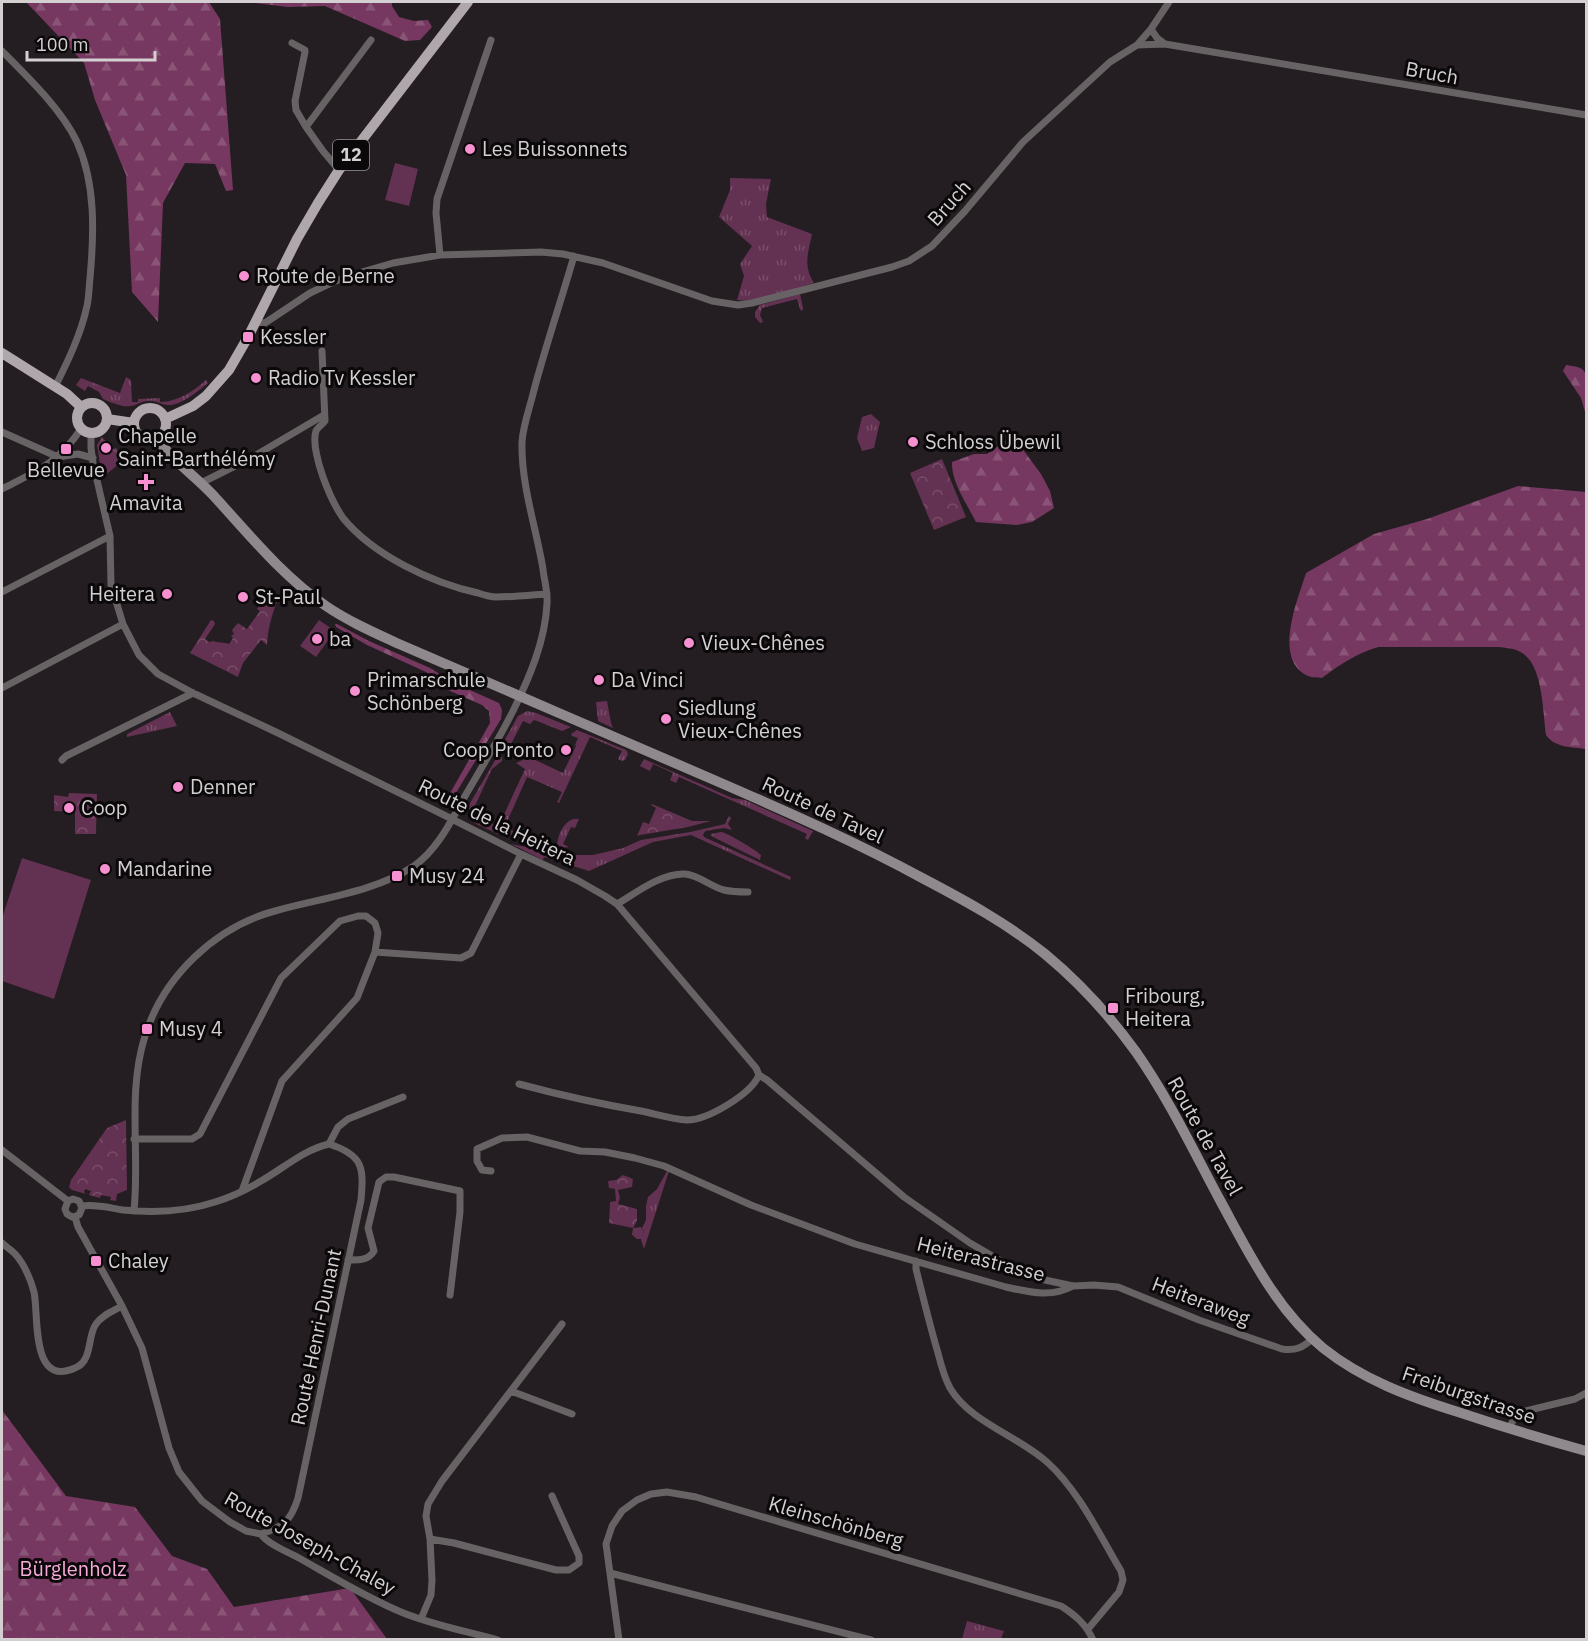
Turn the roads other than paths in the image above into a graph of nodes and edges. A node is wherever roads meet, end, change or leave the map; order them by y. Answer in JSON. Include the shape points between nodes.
{"nodes":[{"id":1,"x":468,"y":2,"type":"edge"},
{"id":2,"x":1169,"y":2,"type":"edge"},
{"id":3,"x":1151,"y":29,"type":"junction"},
{"id":4,"x":371,"y":40,"type":"dead end"},
{"id":5,"x":491,"y":40,"type":"dead end"},
{"id":6,"x":292,"y":43,"type":"dead end"},
{"id":7,"x":1165,"y":44,"type":"junction"},
{"id":8,"x":1137,"y":45,"type":"junction"},
{"id":9,"x":2,"y":51,"type":"edge"},
{"id":10,"x":1587,"y":116,"type":"edge"},
{"id":11,"x":306,"y":127,"type":"junction"},
{"id":12,"x":339,"y":170,"type":"junction"},
{"id":13,"x":440,"y":255,"type":"junction"},
{"id":14,"x":574,"y":256,"type":"junction"},
{"id":15,"x":255,"y":322,"type":"junction"},
{"id":16,"x":322,"y":351,"type":"dead end"},
{"id":17,"x":2,"y":353,"type":"edge"},
{"id":18,"x":55,"y":387,"type":"junction"},
{"id":19,"x":81,"y":407,"type":"junction"},
{"id":20,"x":324,"y":415,"type":"junction"},
{"id":21,"x":106,"y":419,"type":"junction"},
{"id":22,"x":165,"y":419,"type":"junction"},
{"id":23,"x":134,"y":423,"type":"junction"},
{"id":24,"x":86,"y":431,"type":"junction"},
{"id":25,"x":2,"y":432,"type":"edge"},
{"id":26,"x":157,"y":439,"type":"junction"},
{"id":27,"x":58,"y":457,"type":"junction"},
{"id":28,"x":93,"y":458,"type":"junction"},
{"id":29,"x":201,"y":483,"type":"junction"},
{"id":30,"x":2,"y":489,"type":"edge"},
{"id":31,"x":110,"y":536,"type":"junction"},
{"id":32,"x":2,"y":592,"type":"edge"},
{"id":33,"x":547,"y":594,"type":"junction"},
{"id":34,"x":123,"y":624,"type":"junction"},
{"id":35,"x":2,"y":688,"type":"edge"},
{"id":36,"x":193,"y":693,"type":"junction"},
{"id":37,"x":520,"y":697,"type":"junction"},
{"id":38,"x":62,"y":760,"type":"dead end"},
{"id":39,"x":453,"y":819,"type":"junction"},
{"id":40,"x":521,"y":854,"type":"junction"},
{"id":41,"x":748,"y":892,"type":"dead end"},
{"id":42,"x":616,"y":904,"type":"junction"},
{"id":43,"x":375,"y":952,"type":"junction"},
{"id":44,"x":759,"y":1075,"type":"junction"},
{"id":45,"x":519,"y":1084,"type":"dead end"},
{"id":46,"x":403,"y":1097,"type":"dead end"},
{"id":47,"x":134,"y":1139,"type":"junction"},
{"id":48,"x":329,"y":1144,"type":"junction"},
{"id":49,"x":2,"y":1150,"type":"edge"},
{"id":50,"x":491,"y":1171,"type":"dead end"},
{"id":51,"x":242,"y":1191,"type":"junction"},
{"id":52,"x":68,"y":1201,"type":"junction"},
{"id":53,"x":82,"y":1206,"type":"junction"},
{"id":54,"x":134,"y":1210,"type":"junction"},
{"id":55,"x":75,"y":1217,"type":"junction"},
{"id":56,"x":2,"y":1243,"type":"edge"},
{"id":57,"x":348,"y":1260,"type":"junction"},
{"id":58,"x":916,"y":1261,"type":"junction"},
{"id":59,"x":1073,"y":1286,"type":"junction"},
{"id":60,"x":450,"y":1295,"type":"dead end"},
{"id":61,"x":122,"y":1306,"type":"junction"},
{"id":62,"x":562,"y":1323,"type":"dead end"},
{"id":63,"x":1313,"y":1338,"type":"junction"},
{"id":64,"x":1345,"y":1363,"type":"joint"},
{"id":65,"x":512,"y":1392,"type":"junction"},
{"id":66,"x":1587,"y":1394,"type":"edge"},
{"id":67,"x":573,"y":1413,"type":"dead end"},
{"id":68,"x":1509,"y":1429,"type":"junction"},
{"id":69,"x":1587,"y":1451,"type":"edge"},
{"id":70,"x":552,"y":1496,"type":"dead end"},
{"id":71,"x":261,"y":1534,"type":"junction"},
{"id":72,"x":430,"y":1539,"type":"junction"},
{"id":73,"x":610,"y":1573,"type":"junction"},
{"id":74,"x":421,"y":1619,"type":"junction"},
{"id":75,"x":1088,"y":1629,"type":"junction"},
{"id":76,"x":498,"y":1640,"type":"edge"},
{"id":77,"x":619,"y":1640,"type":"edge"},
{"id":78,"x":871,"y":1640,"type":"edge"},
{"id":79,"x":1093,"y":1640,"type":"edge"}],
"edges":[{"from":1,"to":12,"type":"main road","number":"12"},
{"from":2,"to":3,"type":"street"},
{"from":3,"to":7,"type":"street"},
{"from":3,"to":8,"type":"street"},
{"from":4,"to":11,"type":"street"},
{"from":5,"to":13,"type":"street","via":[[437,199]]},
{"from":6,"to":11,"type":"street","via":[[305,52],[295,101]]},
{"from":7,"to":8,"type":"street","name":"Bruch"},
{"from":7,"to":10,"type":"street","name":"Bruch"},
{"from":8,"to":14,"type":"street","name":"Bruch","via":[[1110,62],[1038,126],[954,223],[909,261],[738,304],[712,301]]},
{"from":9,"to":18,"type":"street","via":[[65,121],[77,142],[88,182],[93,232],[87,305],[79,334]]},
{"from":11,"to":12,"type":"street"},
{"from":12,"to":15,"type":"main road","number":"12","via":[[297,239]]},
{"from":13,"to":14,"type":"street","name":"Bruch","via":[[541,252]]},
{"from":13,"to":15,"type":"street","name":"Bruch","via":[[355,274],[310,293],[265,322]]},
{"from":14,"to":33,"type":"street","via":[[522,437],[526,486]]},
{"from":15,"to":22,"type":"main road","number":"12","via":[[219,383],[193,406]]},
{"from":16,"to":20,"type":"street"},
{"from":17,"to":18,"type":"main road"},
{"from":18,"to":19,"type":"main road"},
{"from":19,"to":21,"type":"main road","via":[[90,403],[100,406]]},
{"from":19,"to":24,"type":"main road","via":[[77,418]]},
{"from":20,"to":29,"type":"street"},
{"from":20,"to":33,"type":"street","via":[[325,421],[315,433],[320,468],[337,509],[359,534],[408,567],[451,586],[494,597]]},
{"from":21,"to":23,"type":"main road"},
{"from":21,"to":24,"type":"main road","via":[[102,429]]},
{"from":22,"to":23,"type":"main road","via":[[160,411],[150,408],[137,414]]},
{"from":22,"to":26,"type":"main road","via":[[165,430]]},
{"from":23,"to":26,"type":"main road","via":[[143,439]]},
{"from":24,"to":27,"type":"street"},
{"from":24,"to":28,"type":"street","name":"Route de la Heitera"},
{"from":25,"to":27,"type":"street"},
{"from":26,"to":29,"type":"main road","name":"Route de Tavel"},
{"from":27,"to":28,"type":"street","via":[[78,454]]},
{"from":27,"to":30,"type":"street"},
{"from":28,"to":31,"type":"street","name":"Route de la Heitera"},
{"from":29,"to":37,"type":"main road","name":"Route de Tavel","via":[[266,554],[325,605],[365,629]]},
{"from":31,"to":32,"type":"street"},
{"from":31,"to":34,"type":"street","name":"Route de la Heitera","via":[[111,585]]},
{"from":33,"to":37,"type":"street","via":[[541,645]]},
{"from":34,"to":35,"type":"street"},
{"from":34,"to":36,"type":"street","name":"Route de la Heitera","via":[[139,655],[158,674]]},
{"from":36,"to":38,"type":"street"},
{"from":36,"to":39,"type":"street","name":"Route de la Heitera"},
{"from":37,"to":39,"type":"street"},
{"from":37,"to":63,"type":"main road","name":"Route de Tavel","via":[[878,855],[978,909],[1041,951],[1094,1000],[1137,1053],[1260,1275]]},
{"from":39,"to":40,"type":"street","name":"Route de la Heitera"},
{"from":39,"to":47,"type":"street","via":[[426,857],[396,876],[260,915],[229,931],[196,956],[164,994],[146,1033],[137,1066]]},
{"from":40,"to":42,"type":"street","name":"Route de la Heitera","via":[[577,880]]},
{"from":40,"to":43,"type":"street","via":[[471,953],[461,958]]},
{"from":41,"to":42,"type":"street","via":[[723,890],[686,874],[657,881]]},
{"from":42,"to":44,"type":"street","name":"Route de la Heitera"},
{"from":43,"to":47,"type":"street","via":[[378,933],[370,918],[358,916],[339,921],[281,978],[200,1134],[192,1138]]},
{"from":43,"to":51,"type":"street","via":[[357,999],[282,1081]]},
{"from":44,"to":45,"type":"street","via":[[725,1107],[688,1120]]},
{"from":44,"to":59,"type":"street","name":"Heiterastrasse","via":[[904,1197],[970,1243],[1026,1273]]},
{"from":46,"to":48,"type":"street","via":[[348,1119],[338,1127]]},
{"from":47,"to":54,"type":"street"},
{"from":48,"to":51,"type":"street","name":"Route Joseph-Chaley","via":[[309,1150]]},
{"from":48,"to":57,"type":"street","name":"Route Henri-Dunant","via":[[356,1158],[363,1179]]},
{"from":49,"to":52,"type":"street","name":"Route Joseph-Chaley"},
{"from":50,"to":58,"type":"street","name":"Heiterastrasse","via":[[482,1170],[477,1149],[502,1138],[527,1137],[580,1151],[615,1154],[664,1166],[809,1227]]},
{"from":51,"to":54,"type":"street","name":"Route Joseph-Chaley","via":[[187,1209]]},
{"from":52,"to":53,"type":"street","name":"Route Joseph-Chaley","via":[[76,1200]]},
{"from":52,"to":55,"type":"street","name":"Route Joseph-Chaley","via":[[66,1212]]},
{"from":53,"to":54,"type":"street","name":"Route Joseph-Chaley"},
{"from":53,"to":55,"type":"street"},
{"from":55,"to":61,"type":"street","name":"Route Joseph-Chaley"},
{"from":56,"to":61,"type":"street","via":[[16,1254],[27,1274],[33,1291],[40,1352],[49,1366],[66,1371],[77,1368],[84,1361],[95,1325]]},
{"from":57,"to":60,"type":"street","via":[[364,1259],[374,1251],[368,1228],[379,1182],[386,1177],[460,1191]]},
{"from":57,"to":71,"type":"street","name":"Route Henri-Dunant","via":[[298,1498],[287,1521]]},
{"from":58,"to":59,"type":"street","name":"Heiterastrasse","via":[[1028,1292],[1058,1293]]},
{"from":58,"to":75,"type":"street","via":[[936,1345],[957,1398],[1059,1473],[1121,1571],[1119,1592]]},
{"from":59,"to":63,"type":"street","name":"Heiteraweg","via":[[1118,1287],[1282,1349],[1294,1350]]},
{"from":61,"to":71,"type":"street","name":"Route Joseph-Chaley","via":[[142,1348],[179,1472],[201,1501],[246,1531]]},
{"from":62,"to":65,"type":"street"},
{"from":63,"to":64,"type":"main road","name":"Route de Tavel"},
{"from":64,"to":68,"type":"main road","name":"Freiburgstrasse","via":[[1395,1391]]},
{"from":65,"to":67,"type":"street"},
{"from":65,"to":72,"type":"street","via":[[428,1504]]},
{"from":66,"to":68,"type":"street","via":[[1521,1412]]},
{"from":68,"to":69,"type":"main road","name":"Freiburgstrasse"},
{"from":70,"to":72,"type":"street","via":[[579,1556],[579,1563],[569,1570]]},
{"from":71,"to":74,"type":"street","name":"Route Joseph-Chaley","via":[[334,1578]]},
{"from":72,"to":74,"type":"street","via":[[432,1580]]},
{"from":73,"to":75,"type":"street","name":"Kleinschönberg","via":[[606,1544],[622,1511],[651,1494],[667,1492],[1061,1606]]},
{"from":73,"to":77,"type":"street","name":"Kleinschönberg"},
{"from":73,"to":78,"type":"street"},
{"from":74,"to":76,"type":"street","name":"Route Joseph-Chaley"},
{"from":75,"to":79,"type":"street","name":"Kleinschönberg"}]}
